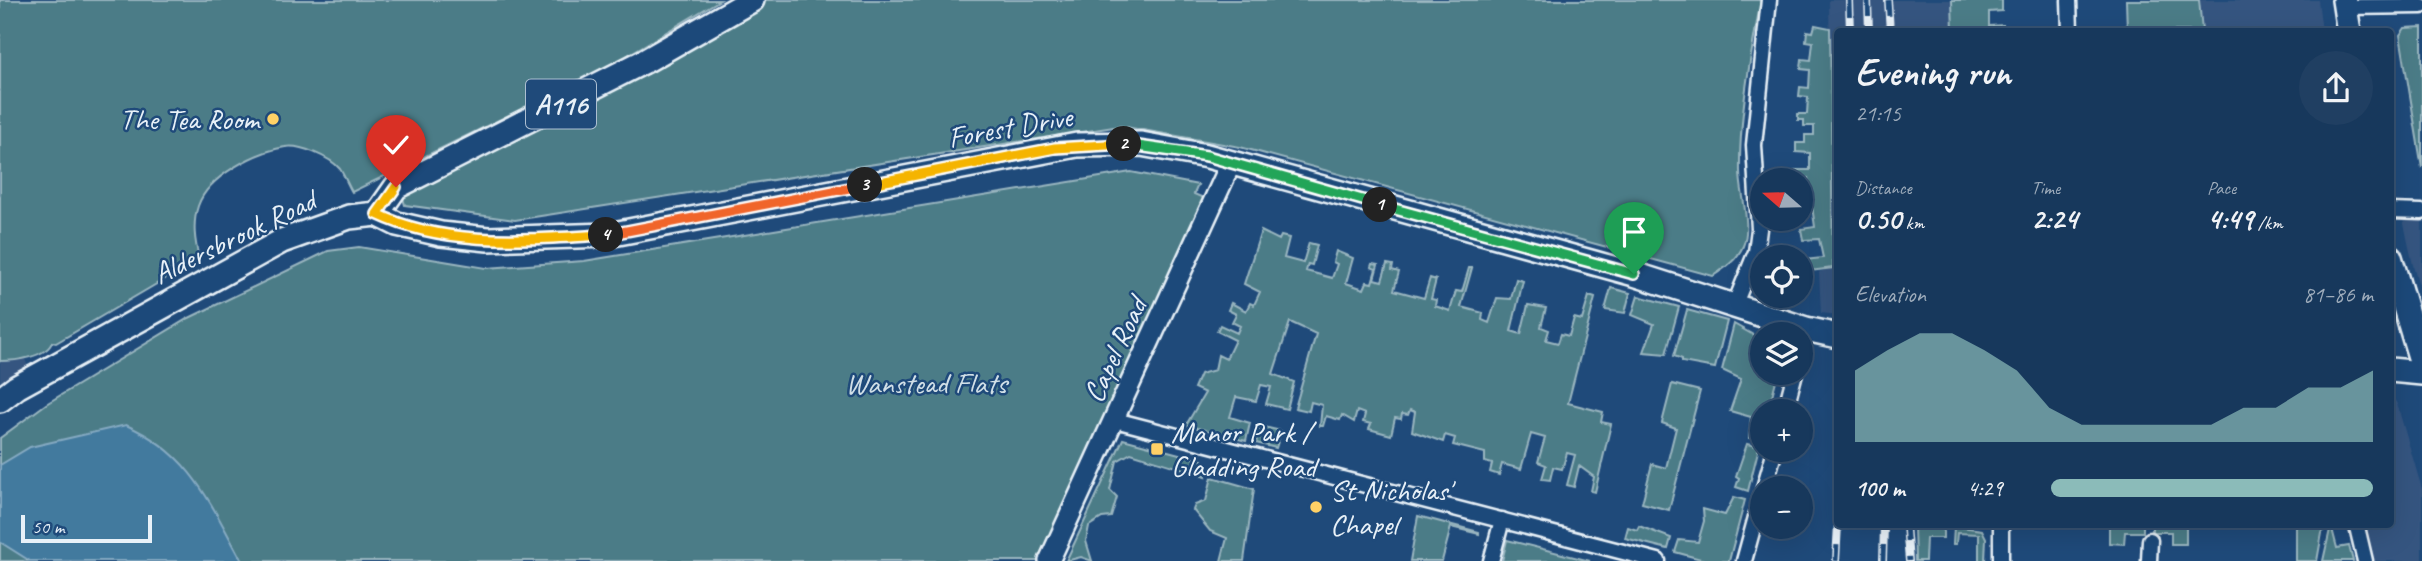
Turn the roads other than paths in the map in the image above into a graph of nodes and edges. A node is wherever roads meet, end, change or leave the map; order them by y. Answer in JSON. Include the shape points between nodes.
{"nodes":[{"id":1,"x":752,"y":0,"type":"edge"},
{"id":2,"x":1769,"y":0,"type":"edge"},
{"id":3,"x":2069,"y":0,"type":"edge"},
{"id":4,"x":2344,"y":3,"type":"edge"},
{"id":5,"x":2422,"y":6,"type":"edge"},
{"id":6,"x":2070,"y":28,"type":"edge"},
{"id":7,"x":2348,"y":28,"type":"edge"},
{"id":8,"x":1231,"y":163,"type":"junction"},
{"id":9,"x":2394,"y":211,"type":"edge"},
{"id":10,"x":2422,"y":212,"type":"edge"},
{"id":11,"x":377,"y":214,"type":"junction"},
{"id":12,"x":2394,"y":270,"type":"edge"},
{"id":13,"x":1734,"y":306,"type":"junction"},
{"id":14,"x":1816,"y":337,"type":"edge"},
{"id":15,"x":2422,"y":364,"type":"edge"},
{"id":16,"x":2394,"y":370,"type":"edge"},
{"id":17,"x":2422,"y":373,"type":"edge"},
{"id":18,"x":0,"y":400,"type":"edge"},
{"id":19,"x":1115,"y":421,"type":"junction"},
{"id":20,"x":1502,"y":520,"type":"junction"},
{"id":21,"x":2001,"y":528,"type":"edge"},
{"id":22,"x":2357,"y":528,"type":"edge"},
{"id":23,"x":1750,"y":539,"type":"edge"},
{"id":24,"x":2150,"y":540,"type":"dead end"},
{"id":25,"x":1049,"y":561,"type":"edge"},
{"id":26,"x":1491,"y":561,"type":"edge"},
{"id":27,"x":1655,"y":561,"type":"edge"},
{"id":28,"x":1744,"y":561,"type":"edge"},
{"id":29,"x":2001,"y":561,"type":"edge"},
{"id":30,"x":2149,"y":561,"type":"edge"},
{"id":31,"x":2365,"y":561,"type":"edge"}],
"edges":[{"from":1,"to":11,"type":"main road","number":"A116","via":[[647,60],[396,187]]},
{"from":2,"to":13,"type":"street","via":[[1754,145],[1759,229],[1756,253]]},
{"from":3,"to":6,"type":"street"},
{"from":4,"to":5,"type":"street"},
{"from":4,"to":7,"type":"main road"},
{"from":8,"to":11,"type":"main road","name":"Forest Drive","via":[[1141,144],[1077,145],[608,234],[488,239],[441,234],[397,224]]},
{"from":8,"to":13,"type":"main road","name":"Forest Drive","via":[[1624,271]]},
{"from":8,"to":19,"type":"street","name":"Capel Road"},
{"from":9,"to":10,"type":"street"},
{"from":11,"to":18,"type":"main road","name":"Aldersbrook Road","via":[[349,217],[282,241]]},
{"from":12,"to":15,"type":"main road"},
{"from":13,"to":14,"type":"main road","name":"Forest Drive"},
{"from":16,"to":17,"type":"main road"},
{"from":19,"to":20,"type":"street"},
{"from":19,"to":25,"type":"street","name":"Capel Road"},
{"from":20,"to":26,"type":"street"},
{"from":20,"to":27,"type":"street"},
{"from":21,"to":29,"type":"street"},
{"from":22,"to":31,"type":"street"},
{"from":23,"to":28,"type":"street"},
{"from":24,"to":30,"type":"street"}]}
